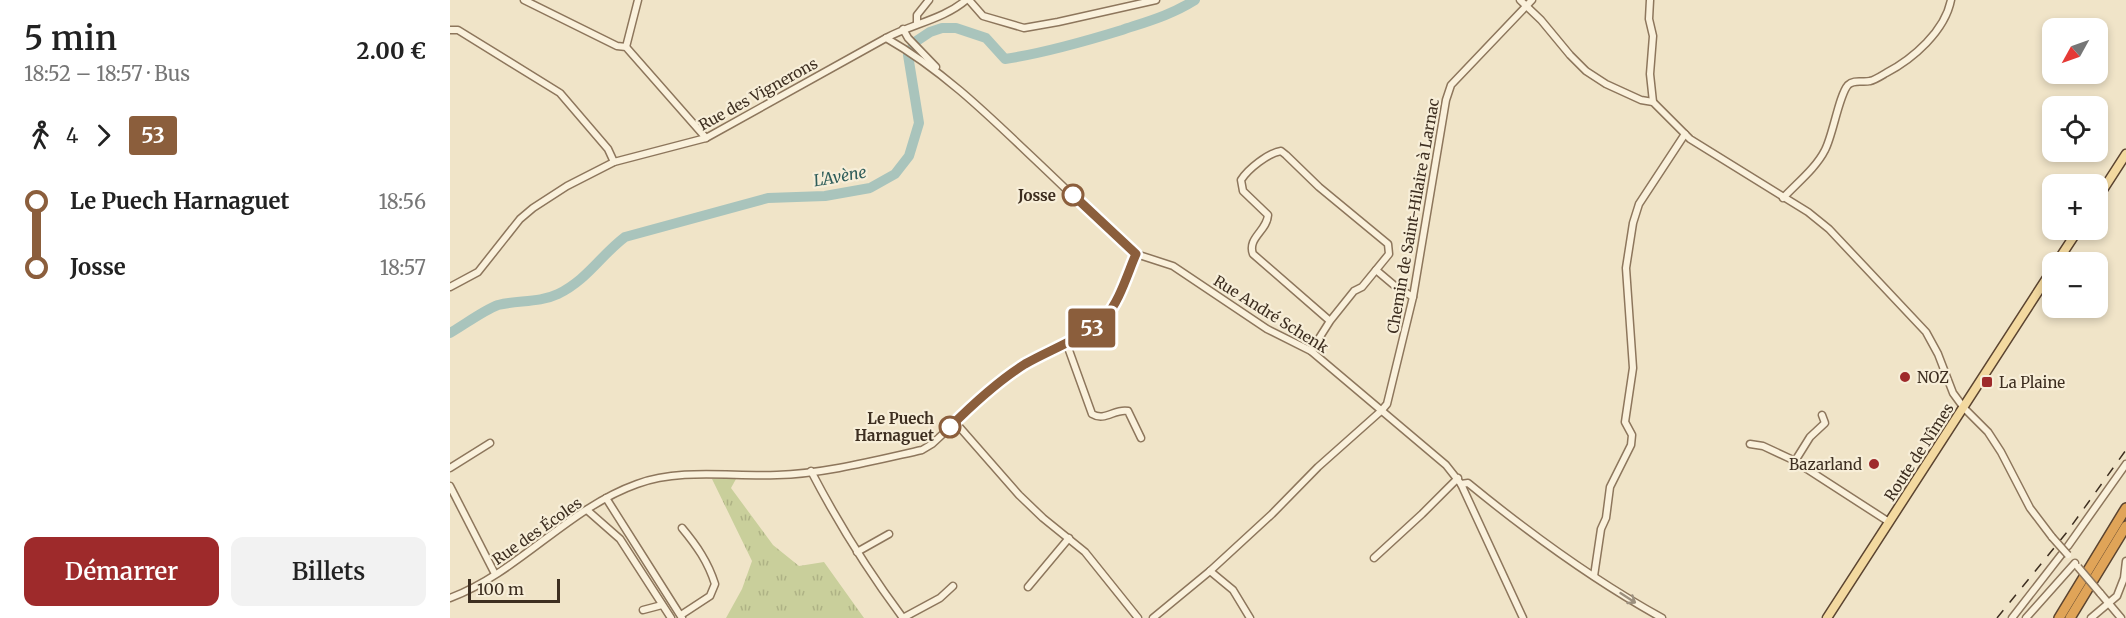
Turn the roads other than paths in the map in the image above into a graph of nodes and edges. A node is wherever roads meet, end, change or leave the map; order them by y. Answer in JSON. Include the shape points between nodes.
{"nodes":[{"id":1,"x":524,"y":0,"type":"edge"},
{"id":2,"x":638,"y":0,"type":"edge"},
{"id":3,"x":929,"y":0,"type":"edge"},
{"id":4,"x":967,"y":0,"type":"edge"},
{"id":5,"x":1156,"y":0,"type":"edge"},
{"id":6,"x":1520,"y":0,"type":"edge"},
{"id":7,"x":1650,"y":0,"type":"edge"},
{"id":8,"x":1951,"y":0,"type":"edge"},
{"id":9,"x":1530,"y":3,"type":"edge"},
{"id":10,"x":917,"y":23,"type":"junction"},
{"id":11,"x":903,"y":29,"type":"junction"},
{"id":12,"x":450,"y":30,"type":"edge"},
{"id":13,"x":886,"y":38,"type":"junction"},
{"id":14,"x":626,"y":47,"type":"junction"},
{"id":15,"x":920,"y":54,"type":"junction"},
{"id":16,"x":1653,"y":102,"type":"junction"},
{"id":17,"x":1685,"y":134,"type":"junction"},
{"id":18,"x":706,"y":138,"type":"junction"},
{"id":19,"x":2125,"y":156,"type":"edge"},
{"id":20,"x":614,"y":162,"type":"junction"},
{"id":21,"x":2108,"y":182,"type":"edge"},
{"id":22,"x":1783,"y":198,"type":"junction"},
{"id":23,"x":1136,"y":254,"type":"junction"},
{"id":24,"x":1376,"y":270,"type":"junction"},
{"id":25,"x":2042,"y":286,"type":"edge"},
{"id":26,"x":450,"y":288,"type":"edge"},
{"id":27,"x":1413,"y":297,"type":"junction"},
{"id":28,"x":1330,"y":321,"type":"junction"},
{"id":29,"x":1066,"y":342,"type":"junction"},
{"id":30,"x":1311,"y":351,"type":"junction"},
{"id":31,"x":1964,"y":408,"type":"junction"},
{"id":32,"x":1381,"y":411,"type":"junction"},
{"id":33,"x":1822,"y":415,"type":"dead end"},
{"id":34,"x":955,"y":422,"type":"junction"},
{"id":35,"x":1141,"y":438,"type":"dead end"},
{"id":36,"x":490,"y":443,"type":"dead end"},
{"id":37,"x":1750,"y":444,"type":"dead end"},
{"id":38,"x":1795,"y":461,"type":"junction"},
{"id":39,"x":2126,"y":464,"type":"edge"},
{"id":40,"x":450,"y":468,"type":"edge"},
{"id":41,"x":811,"y":471,"type":"junction"},
{"id":42,"x":1460,"y":481,"type":"junction"},
{"id":43,"x":450,"y":486,"type":"edge"},
{"id":44,"x":606,"y":498,"type":"junction"},
{"id":45,"x":2126,"y":508,"type":"edge"},
{"id":46,"x":587,"y":510,"type":"junction"},
{"id":47,"x":1889,"y":522,"type":"junction"},
{"id":48,"x":2126,"y":526,"type":"edge"},
{"id":49,"x":682,"y":528,"type":"dead end"},
{"id":50,"x":890,"y":534,"type":"dead end"},
{"id":51,"x":1069,"y":538,"type":"junction"},
{"id":52,"x":2068,"y":546,"type":"dead end"},
{"id":53,"x":856,"y":552,"type":"junction"},
{"id":54,"x":2064,"y":555,"type":"junction"},
{"id":55,"x":1374,"y":558,"type":"dead end"},
{"id":56,"x":2126,"y":561,"type":"edge"},
{"id":57,"x":2076,"y":565,"type":"junction"},
{"id":58,"x":1210,"y":571,"type":"junction"},
{"id":59,"x":495,"y":574,"type":"junction"},
{"id":60,"x":1594,"y":576,"type":"junction"},
{"id":61,"x":2125,"y":578,"type":"edge"},
{"id":62,"x":953,"y":586,"type":"dead end"},
{"id":63,"x":1028,"y":587,"type":"dead end"},
{"id":64,"x":450,"y":598,"type":"edge"},
{"id":65,"x":2109,"y":603,"type":"junction"},
{"id":66,"x":662,"y":605,"type":"junction"},
{"id":67,"x":643,"y":610,"type":"dead end"},
{"id":68,"x":681,"y":616,"type":"edge"},
{"id":69,"x":671,"y":618,"type":"edge"},
{"id":70,"x":903,"y":618,"type":"edge"},
{"id":71,"x":1138,"y":618,"type":"edge"},
{"id":72,"x":1153,"y":618,"type":"edge"},
{"id":73,"x":1250,"y":618,"type":"edge"},
{"id":74,"x":1523,"y":618,"type":"edge"},
{"id":75,"x":1662,"y":618,"type":"edge"},
{"id":76,"x":1827,"y":618,"type":"edge"},
{"id":77,"x":2012,"y":618,"type":"edge"},
{"id":78,"x":2026,"y":618,"type":"edge"},
{"id":79,"x":2059,"y":618,"type":"edge"},
{"id":80,"x":2070,"y":618,"type":"edge"},
{"id":81,"x":2091,"y":618,"type":"edge"},
{"id":82,"x":2121,"y":618,"type":"edge"}],
"edges":[{"from":1,"to":14,"type":"street"},
{"from":2,"to":14,"type":"street"},
{"from":3,"to":10,"type":"street","via":[[917,15]]},
{"from":4,"to":5,"type":"street","via":[[983,16],[1024,28]]},
{"from":4,"to":10,"type":"street","name":"Rue des Vignerons","via":[[952,11]]},
{"from":6,"to":9,"type":"street"},
{"from":7,"to":16,"type":"street"},
{"from":8,"to":22,"type":"street","via":[[1935,33],[1916,54],[1871,81],[1848,85],[1824,153]]},
{"from":9,"to":16,"type":"street","via":[[1586,71],[1606,84]]},
{"from":9,"to":27,"type":"street","name":"Chemin de Saint-Hilaire à Larnac","via":[[1451,85],[1442,116]]},
{"from":10,"to":11,"type":"street","name":"Rue des Vignerons"},
{"from":11,"to":13,"type":"street","name":"Rue des Vignerons"},
{"from":11,"to":15,"type":"street","name":"Rue André Schenk"},
{"from":12,"to":20,"type":"street","via":[[459,30],[560,93],[608,149]]},
{"from":13,"to":15,"type":"street","name":"Rue André Schenk"},
{"from":13,"to":18,"type":"street","name":"Rue des Vignerons"},
{"from":14,"to":18,"type":"street"},
{"from":15,"to":23,"type":"street","name":"Rue André Schenk"},
{"from":16,"to":17,"type":"street"},
{"from":17,"to":22,"type":"street"},
{"from":17,"to":60,"type":"street","via":[[1639,204],[1633,223],[1626,268],[1633,368],[1625,422],[1632,435],[1631,445],[1610,487]]},
{"from":18,"to":20,"type":"street","name":"Rue des Vignerons"},
{"from":19,"to":21,"type":"main road"},
{"from":20,"to":26,"type":"street","name":"Rue des Vignerons","via":[[533,208],[478,272]]},
{"from":22,"to":31,"type":"street","via":[[1820,220],[1926,332],[1953,393]]},
{"from":23,"to":29,"type":"street","name":"Rue des Écoles","via":[[1107,316]]},
{"from":23,"to":30,"type":"street","name":"Rue André Schenk","via":[[1173,266],[1267,329]]},
{"from":24,"to":27,"type":"street"},
{"from":24,"to":28,"type":"street"},
{"from":24,"to":28,"type":"street","via":[[1389,254],[1388,244],[1281,151],[1244,175],[1243,191],[1268,215],[1251,243],[1253,254]]},
{"from":25,"to":31,"type":"main road","name":"Route de Nîmes"},
{"from":27,"to":32,"type":"street","name":"Chemin de Saint-Hilaire à Larnac","via":[[1387,404]]},
{"from":28,"to":30,"type":"street"},
{"from":29,"to":34,"type":"street","name":"Rue des Écoles","via":[[999,382]]},
{"from":29,"to":35,"type":"street","via":[[1092,414],[1101,417],[1123,409],[1128,411]]},
{"from":30,"to":32,"type":"street","name":"Rue André Schenk"},
{"from":31,"to":47,"type":"main road","name":"Route de Nîmes"},
{"from":31,"to":54,"type":"street","bridge":true,"via":[[1988,432],[2030,508]]},
{"from":32,"to":42,"type":"street","name":"Rue André Schenk"},
{"from":32,"to":58,"type":"street","name":"Chemin de Saint-Hilaire à Larnac"},
{"from":33,"to":38,"type":"street","via":[[1825,423],[1810,437]]},
{"from":34,"to":41,"type":"street","name":"Rue des Écoles","via":[[922,450]]},
{"from":34,"to":51,"type":"street","via":[[1019,495]]},
{"from":36,"to":40,"type":"street"},
{"from":37,"to":38,"type":"street"},
{"from":38,"to":47,"type":"street"},
{"from":39,"to":52,"type":"street"},
{"from":41,"to":44,"type":"street","name":"Rue des Écoles","via":[[684,475],[638,483]]},
{"from":41,"to":53,"type":"street"},
{"from":42,"to":55,"type":"street"},
{"from":42,"to":60,"type":"street"},
{"from":42,"to":74,"type":"street","name":"Rue André Schenk"},
{"from":43,"to":59,"type":"street"},
{"from":44,"to":46,"type":"street","name":"Rue des Écoles"},
{"from":44,"to":68,"type":"street"},
{"from":45,"to":79,"type":"highway"},
{"from":46,"to":59,"type":"street","name":"Rue des Écoles"},
{"from":46,"to":66,"type":"street","via":[[620,539]]},
{"from":47,"to":76,"type":"main road","name":"Route de Nîmes"},
{"from":48,"to":80,"type":"highway"},
{"from":49,"to":68,"type":"street","via":[[709,565],[715,584],[710,596]]},
{"from":50,"to":53,"type":"street"},
{"from":51,"to":63,"type":"street"},
{"from":51,"to":71,"type":"street"},
{"from":53,"to":70,"type":"street"},
{"from":54,"to":57,"type":"street"},
{"from":54,"to":77,"type":"street"},
{"from":56,"to":61,"type":"street"},
{"from":57,"to":65,"type":"street","bridge":true},
{"from":57,"to":78,"type":"street"},
{"from":58,"to":72,"type":"street","name":"Chemin de Saint-Hilaire à Larnac"},
{"from":58,"to":73,"type":"street","via":[[1233,590]]},
{"from":59,"to":64,"type":"street","name":"Rue des Écoles"},
{"from":60,"to":75,"type":"street","one_way":true},
{"from":61,"to":65,"type":"street"},
{"from":62,"to":70,"type":"street","via":[[940,598]]},
{"from":65,"to":81,"type":"street"},
{"from":65,"to":82,"type":"street"},
{"from":66,"to":67,"type":"street"},
{"from":66,"to":69,"type":"street"}]}
